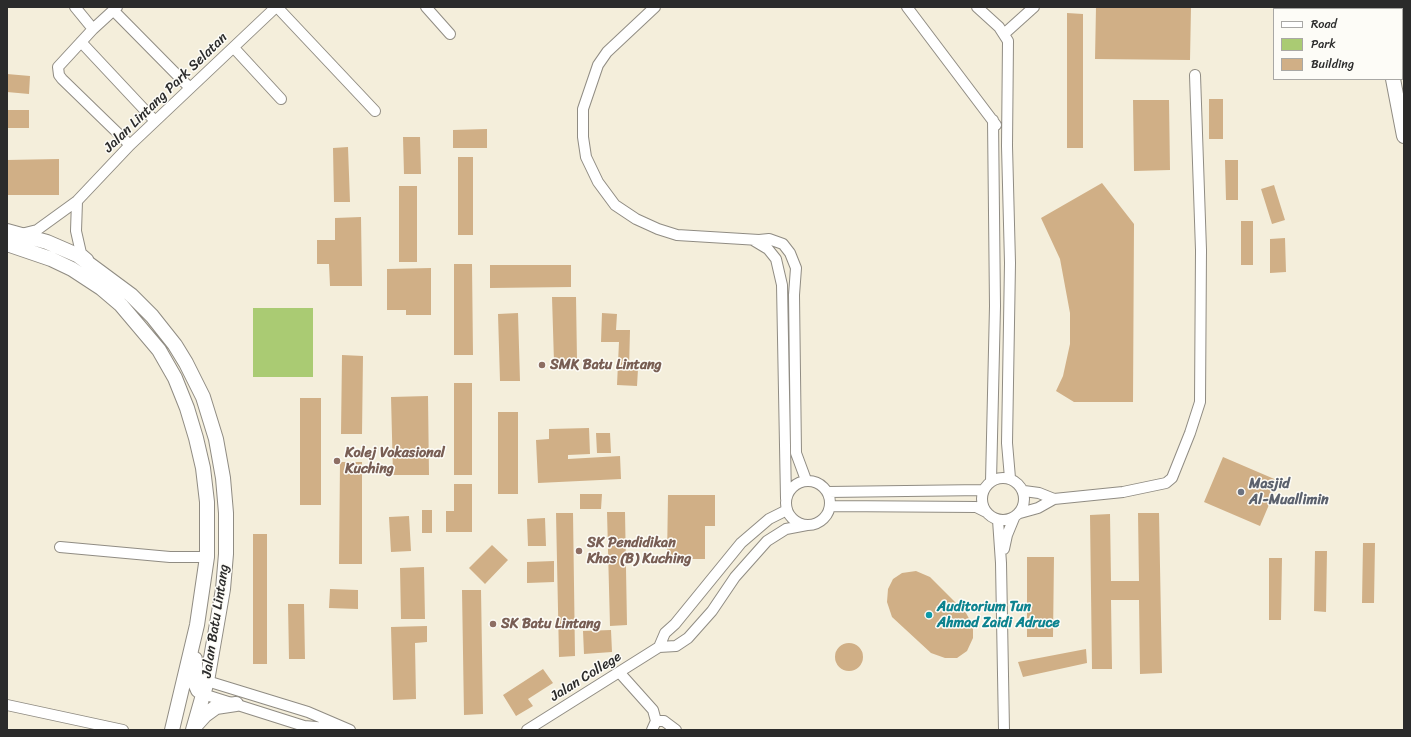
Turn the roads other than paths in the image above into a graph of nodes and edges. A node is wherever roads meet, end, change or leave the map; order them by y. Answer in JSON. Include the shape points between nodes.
{"nodes":[{"id":1,"x":75,"y":7,"type":"edge"},
{"id":2,"x":276,"y":7,"type":"edge"},
{"id":3,"x":426,"y":7,"type":"edge"},
{"id":4,"x":655,"y":7,"type":"edge"},
{"id":5,"x":907,"y":7,"type":"edge"},
{"id":6,"x":977,"y":7,"type":"edge"},
{"id":7,"x":1034,"y":7,"type":"edge"},
{"id":8,"x":115,"y":9,"type":"edge"},
{"id":9,"x":93,"y":29,"type":"junction"},
{"id":10,"x":450,"y":34,"type":"dead end"},
{"id":11,"x":1004,"y":34,"type":"junction"},
{"id":12,"x":81,"y":42,"type":"junction"},
{"id":13,"x":234,"y":48,"type":"junction"},
{"id":14,"x":1195,"y":75,"type":"dead end"},
{"id":15,"x":1393,"y":80,"type":"edge"},
{"id":16,"x":190,"y":88,"type":"junction"},
{"id":17,"x":281,"y":99,"type":"dead end"},
{"id":18,"x":375,"y":111,"type":"dead end"},
{"id":19,"x":994,"y":120,"type":"junction"},
{"id":20,"x":155,"y":121,"type":"junction"},
{"id":21,"x":1404,"y":136,"type":"edge"},
{"id":22,"x":130,"y":145,"type":"junction"},
{"id":23,"x":1007,"y":146,"type":"junction"},
{"id":24,"x":77,"y":201,"type":"junction"},
{"id":25,"x":14,"y":233,"type":"edge"},
{"id":26,"x":745,"y":238,"type":"junction"},
{"id":27,"x":7,"y":244,"type":"edge"},
{"id":28,"x":994,"y":259,"type":"junction"},
{"id":29,"x":1010,"y":262,"type":"junction"},
{"id":30,"x":96,"y":268,"type":"junction"},
{"id":31,"x":1010,"y":478,"type":"junction"},
{"id":32,"x":806,"y":480,"type":"junction"},
{"id":33,"x":991,"y":481,"type":"junction"},
{"id":34,"x":984,"y":490,"type":"junction"},
{"id":35,"x":1024,"y":491,"type":"junction"},
{"id":36,"x":828,"y":492,"type":"junction"},
{"id":37,"x":786,"y":499,"type":"junction"},
{"id":38,"x":1054,"y":499,"type":"junction"},
{"id":39,"x":830,"y":506,"type":"junction"},
{"id":40,"x":787,"y":510,"type":"junction"},
{"id":41,"x":986,"y":512,"type":"junction"},
{"id":42,"x":1017,"y":515,"type":"junction"},
{"id":43,"x":998,"y":520,"type":"junction"},
{"id":44,"x":807,"y":525,"type":"junction"},
{"id":45,"x":60,"y":547,"type":"dead end"},
{"id":46,"x":207,"y":557,"type":"junction"},
{"id":47,"x":1001,"y":563,"type":"junction"},
{"id":48,"x":197,"y":625,"type":"junction"},
{"id":49,"x":659,"y":647,"type":"junction"},
{"id":50,"x":619,"y":672,"type":"junction"},
{"id":51,"x":202,"y":686,"type":"junction"},
{"id":52,"x":236,"y":704,"type":"junction"},
{"id":53,"x":7,"y":705,"type":"edge"},
{"id":54,"x":308,"y":712,"type":"junction"},
{"id":55,"x":654,"y":725,"type":"edge"},
{"id":56,"x":173,"y":726,"type":"edge"},
{"id":57,"x":304,"y":726,"type":"junction"},
{"id":58,"x":194,"y":729,"type":"edge"},
{"id":59,"x":122,"y":730,"type":"edge"},
{"id":60,"x":350,"y":730,"type":"edge"},
{"id":61,"x":527,"y":730,"type":"edge"},
{"id":62,"x":676,"y":730,"type":"edge"},
{"id":63,"x":1004,"y":730,"type":"edge"}],
"edges":[{"from":1,"to":9,"type":"street"},
{"from":2,"to":13,"type":"street","name":"Jalan Lintang Park Selatan"},
{"from":2,"to":18,"type":"street"},
{"from":3,"to":10,"type":"street"},
{"from":4,"to":26,"type":"street","via":[[607,52],[598,65],[583,109],[586,157],[598,182],[615,205],[636,219],[658,230],[677,235]]},
{"from":5,"to":19,"type":"street"},
{"from":6,"to":11,"type":"street"},
{"from":7,"to":11,"type":"street"},
{"from":8,"to":9,"type":"street"},
{"from":8,"to":16,"type":"street"},
{"from":9,"to":12,"type":"street"},
{"from":11,"to":23,"type":"street","via":[[1008,41]]},
{"from":12,"to":20,"type":"street"},
{"from":12,"to":22,"type":"street","via":[[58,67],[59,75]]},
{"from":13,"to":16,"type":"street","name":"Jalan Lintang Park Selatan"},
{"from":13,"to":17,"type":"street"},
{"from":14,"to":38,"type":"street","via":[[1201,250],[1200,402],[1190,433],[1172,478],[1166,483],[1123,492]]},
{"from":15,"to":21,"type":"main road"},
{"from":16,"to":20,"type":"street","name":"Jalan Lintang Park Selatan"},
{"from":19,"to":23,"type":"street"},
{"from":19,"to":28,"type":"street"},
{"from":20,"to":22,"type":"street","name":"Jalan Lintang Park Selatan"},
{"from":22,"to":24,"type":"street","name":"Jalan Lintang Park Selatan"},
{"from":23,"to":29,"type":"street"},
{"from":24,"to":25,"type":"street","name":"Jalan Lintang Park Selatan","via":[[37,230]]},
{"from":24,"to":30,"type":"street","via":[[76,232],[81,253]]},
{"from":25,"to":30,"type":"main road","name":"Jalan Batu Lintang","via":[[47,242],[77,255]]},
{"from":26,"to":32,"type":"street","via":[[769,239],[783,244],[796,268],[796,453]]},
{"from":26,"to":37,"type":"street","via":[[758,242],[776,259],[782,285]]},
{"from":27,"to":46,"type":"main road","name":"Jalan Batu Lintang","via":[[72,269],[101,288],[121,305],[159,350],[175,378],[196,438],[207,502]]},
{"from":28,"to":29,"type":"street","via":[[1003,258]]},
{"from":28,"to":33,"type":"street"},
{"from":29,"to":31,"type":"street","via":[[1007,443]]},
{"from":30,"to":51,"type":"main road","name":"Jalan Batu Lintang","via":[[131,295],[175,345],[203,397],[216,440],[223,478],[226,554],[224,589]]},
{"from":31,"to":33,"type":"street","via":[[997,478]]},
{"from":31,"to":35,"type":"street"},
{"from":32,"to":36,"type":"street","via":[[819,483]]},
{"from":32,"to":37,"type":"street","via":[[791,488]]},
{"from":33,"to":34,"type":"street"},
{"from":34,"to":36,"type":"street"},
{"from":34,"to":41,"type":"street","via":[[982,501]]},
{"from":35,"to":38,"type":"street"},
{"from":35,"to":42,"type":"street","via":[[1025,498]]},
{"from":36,"to":39,"type":"street"},
{"from":37,"to":40,"type":"street"},
{"from":38,"to":42,"type":"street"},
{"from":39,"to":41,"type":"street","via":[[976,507]]},
{"from":39,"to":44,"type":"street","via":[[828,514],[822,520]]},
{"from":40,"to":44,"type":"street","via":[[794,521]]},
{"from":40,"to":49,"type":"street","via":[[769,519],[741,543],[665,633]]},
{"from":41,"to":43,"type":"street"},
{"from":42,"to":43,"type":"street"},
{"from":42,"to":47,"type":"street","via":[[1007,535]]},
{"from":43,"to":47,"type":"street"},
{"from":44,"to":49,"type":"street","via":[[786,529],[767,541],[735,577],[712,611],[688,638],[676,646]]},
{"from":45,"to":46,"type":"street","via":[[170,557]]},
{"from":46,"to":48,"type":"main road","name":"Jalan Batu Lintang"},
{"from":47,"to":63,"type":"street"},
{"from":48,"to":51,"type":"main road"},
{"from":48,"to":56,"type":"main road","name":"Jalan Batu Lintang"},
{"from":49,"to":50,"type":"street","name":"Jalan College"},
{"from":50,"to":55,"type":"street","via":[[653,710]]},
{"from":50,"to":61,"type":"street","name":"Jalan College"},
{"from":51,"to":52,"type":"street"},
{"from":51,"to":54,"type":"street"},
{"from":51,"to":56,"type":"main road","via":[[188,693]]},
{"from":51,"to":58,"type":"main road","name":"Jalan Batu Lintang"},
{"from":52,"to":57,"type":"street"},
{"from":52,"to":58,"type":"main road","via":[[216,707],[205,715]]},
{"from":53,"to":59,"type":"street"},
{"from":54,"to":57,"type":"street","via":[[311,722]]},
{"from":54,"to":60,"type":"street"},
{"from":55,"to":62,"type":"street","via":[[664,721]]},
{"from":57,"to":60,"type":"street"}]}
